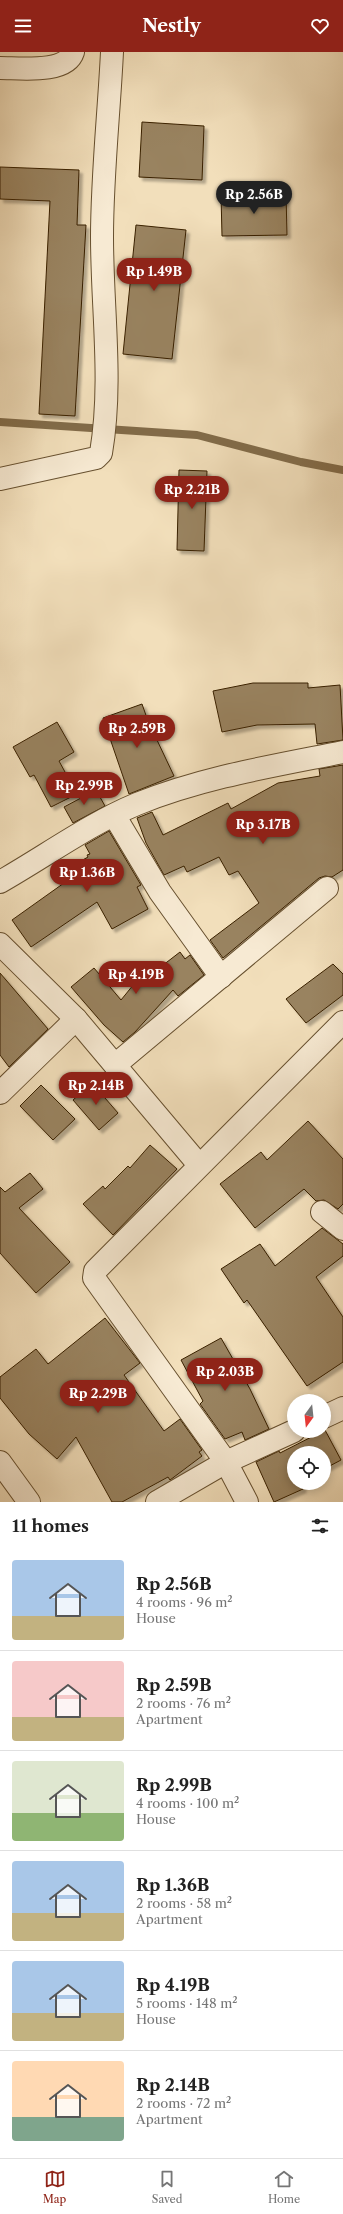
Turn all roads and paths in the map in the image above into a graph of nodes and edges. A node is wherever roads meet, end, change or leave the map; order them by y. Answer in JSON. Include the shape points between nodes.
{"nodes":[{"id":1,"x":73,"y":52,"type":"edge"},
{"id":2,"x":112,"y":52,"type":"edge"},
{"id":3,"x":0,"y":68,"type":"edge"},
{"id":4,"x":0,"y":479,"type":"edge"},
{"id":5,"x":343,"y":752,"type":"edge"},
{"id":6,"x":114,"y":815,"type":"junction"},
{"id":7,"x":0,"y":882,"type":"edge"},
{"id":8,"x":327,"y":888,"type":"dead end"},
{"id":9,"x":0,"y":944,"type":"edge"},
{"id":10,"x":221,"y":977,"type":"junction"},
{"id":11,"x":76,"y":1019,"type":"junction"},
{"id":12,"x":343,"y":1022,"type":"edge"},
{"id":13,"x":115,"y":1065,"type":"junction"},
{"id":14,"x":0,"y":1093,"type":"edge"},
{"id":15,"x":199,"y":1165,"type":"junction"},
{"id":16,"x":322,"y":1212,"type":"dead end"},
{"id":17,"x":343,"y":1229,"type":"edge"},
{"id":18,"x":343,"y":1408,"type":"edge"},
{"id":19,"x":331,"y":1414,"type":"edge"},
{"id":20,"x":287,"y":1434,"type":"edge"},
{"id":21,"x":0,"y":1462,"type":"edge"},
{"id":22,"x":226,"y":1462,"type":"junction"},
{"id":23,"x":29,"y":1502,"type":"edge"},
{"id":24,"x":157,"y":1502,"type":"edge"},
{"id":25,"x":247,"y":1502,"type":"edge"}],
"edges":[{"from":1,"to":3,"type":"street","via":[[70,59],[56,67]]},
{"from":2,"to":4,"type":"street","via":[[102,236],[106,417],[102,453],[96,458]]},
{"from":5,"to":6,"type":"street","via":[[226,775],[137,804]]},
{"from":6,"to":7,"type":"street"},
{"from":6,"to":10,"type":"street","via":[[160,892]]},
{"from":8,"to":10,"type":"street"},
{"from":9,"to":11,"type":"street"},
{"from":10,"to":13,"type":"street"},
{"from":11,"to":13,"type":"street"},
{"from":11,"to":14,"type":"street"},
{"from":12,"to":15,"type":"street"},
{"from":13,"to":15,"type":"street"},
{"from":15,"to":22,"type":"street","via":[[96,1271],[94,1278]]},
{"from":16,"to":17,"type":"street"},
{"from":18,"to":19,"type":"street"},
{"from":20,"to":22,"type":"street"},
{"from":21,"to":23,"type":"street"},
{"from":22,"to":24,"type":"street"},
{"from":22,"to":25,"type":"street"}]}
